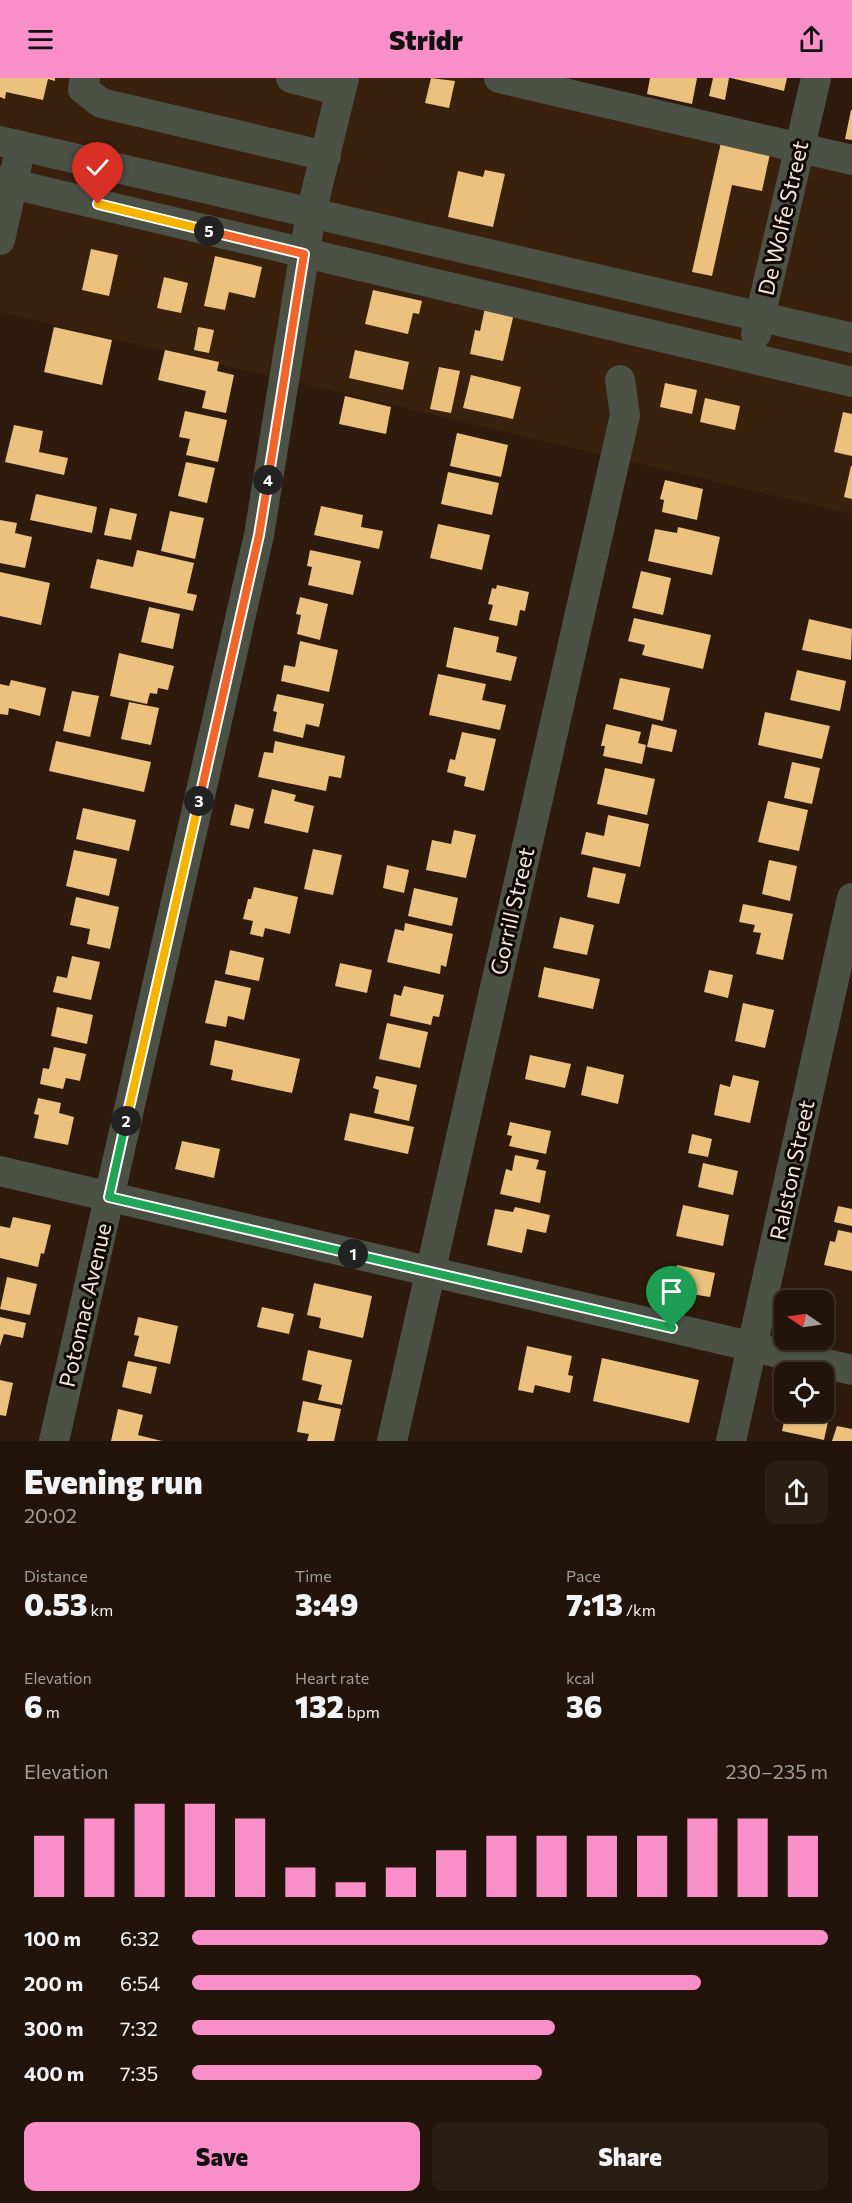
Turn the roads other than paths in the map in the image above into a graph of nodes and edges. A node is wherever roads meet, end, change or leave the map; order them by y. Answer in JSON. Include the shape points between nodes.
{"nodes":[{"id":1,"x":85,"y":78,"type":"edge"},
{"id":2,"x":291,"y":78,"type":"edge"},
{"id":3,"x":499,"y":78,"type":"edge"},
{"id":4,"x":816,"y":78,"type":"edge"},
{"id":5,"x":343,"y":84,"type":"edge"},
{"id":6,"x":11,"y":143,"type":"edge"},
{"id":7,"x":800,"y":148,"type":"junction"},
{"id":8,"x":326,"y":156,"type":"junction"},
{"id":9,"x":852,"y":160,"type":"edge"},
{"id":10,"x":6,"y":182,"type":"edge"},
{"id":11,"x":311,"y":213,"type":"junction"},
{"id":12,"x":0,"y":240,"type":"edge"},
{"id":13,"x":304,"y":254,"type":"junction"},
{"id":14,"x":760,"y":316,"type":"junction"},
{"id":15,"x":852,"y":338,"type":"edge"},
{"id":16,"x":750,"y":358,"type":"junction"},
{"id":17,"x":620,"y":380,"type":"dead end"},
{"id":18,"x":852,"y":382,"type":"edge"},
{"id":19,"x":852,"y":898,"type":"edge"},
{"id":20,"x":0,"y":1171,"type":"edge"},
{"id":21,"x":109,"y":1197,"type":"junction"},
{"id":22,"x":431,"y":1272,"type":"junction"},
{"id":23,"x":752,"y":1347,"type":"junction"},
{"id":24,"x":852,"y":1371,"type":"edge"},
{"id":25,"x":54,"y":1441,"type":"edge"},
{"id":26,"x":392,"y":1441,"type":"edge"},
{"id":27,"x":731,"y":1441,"type":"edge"}],
"edges":[{"from":1,"to":8,"type":"street","via":[[83,89],[101,103]]},
{"from":2,"to":5,"type":"street"},
{"from":3,"to":7,"type":"street"},
{"from":4,"to":7,"type":"street","name":"De Wolfe Street"},
{"from":5,"to":8,"type":"street","name":"Potomac Avenue"},
{"from":6,"to":10,"type":"street"},
{"from":6,"to":11,"type":"street"},
{"from":7,"to":9,"type":"street"},
{"from":7,"to":14,"type":"street","name":"De Wolfe Street"},
{"from":8,"to":11,"type":"street","name":"Potomac Avenue"},
{"from":10,"to":12,"type":"street"},
{"from":10,"to":13,"type":"street"},
{"from":11,"to":13,"type":"street","name":"Potomac Avenue"},
{"from":11,"to":14,"type":"street"},
{"from":13,"to":16,"type":"street"},
{"from":13,"to":21,"type":"street","name":"Potomac Avenue","via":[[259,535]]},
{"from":14,"to":15,"type":"street"},
{"from":14,"to":16,"type":"street","name":"De Wolfe Street"},
{"from":16,"to":18,"type":"street"},
{"from":17,"to":22,"type":"street","name":"Gorrill Street","via":[[625,415]]},
{"from":19,"to":23,"type":"street","name":"Ralston Street"},
{"from":20,"to":21,"type":"street"},
{"from":21,"to":22,"type":"street"},
{"from":21,"to":25,"type":"street","name":"Potomac Avenue"},
{"from":22,"to":23,"type":"street"},
{"from":22,"to":26,"type":"street","name":"Gorrill Street"},
{"from":23,"to":24,"type":"street"},
{"from":23,"to":27,"type":"street","name":"Ralston Street"}]}
